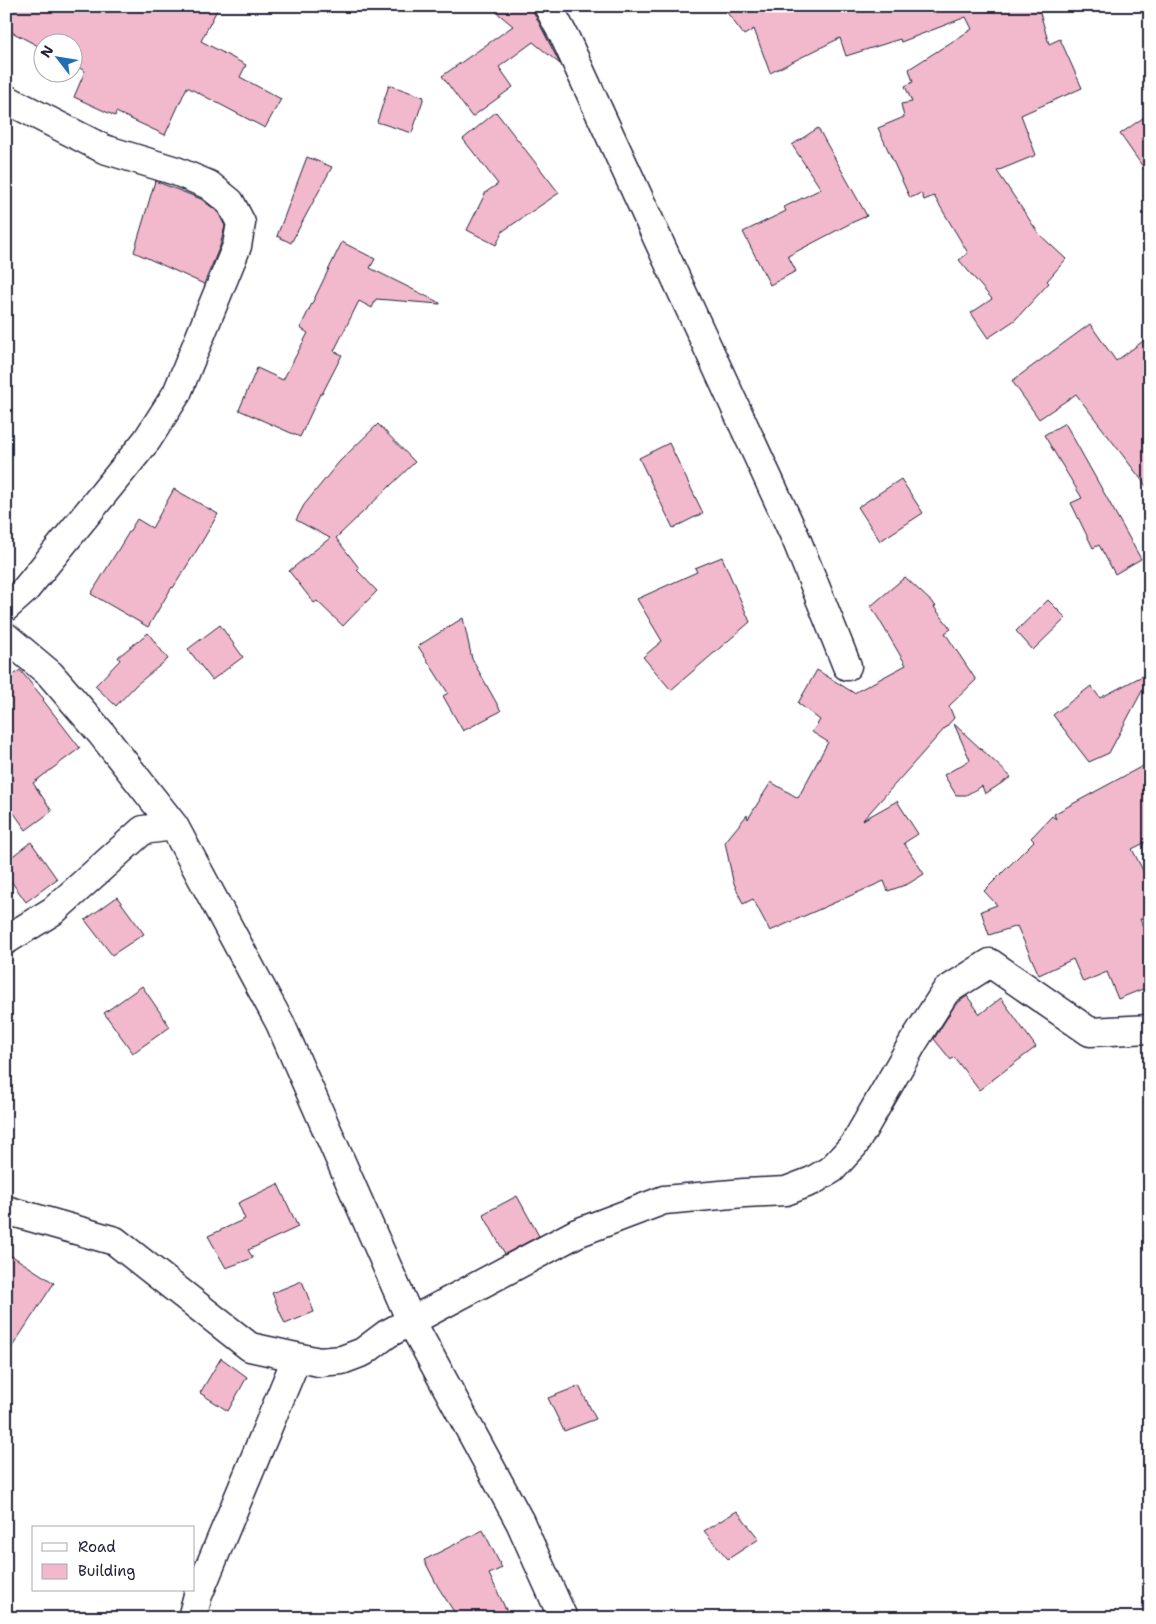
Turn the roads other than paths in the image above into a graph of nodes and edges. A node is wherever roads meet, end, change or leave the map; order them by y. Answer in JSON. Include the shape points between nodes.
{"nodes":[{"id":1,"x":548,"y":6,"type":"edge"},
{"id":2,"x":6,"y":99,"type":"edge"},
{"id":3,"x":6,"y":607,"type":"edge"},
{"id":4,"x":6,"y":637,"type":"edge"},
{"id":5,"x":846,"y":666,"type":"dead end"},
{"id":6,"x":174,"y":826,"type":"junction"},
{"id":7,"x":6,"y":940,"type":"edge"},
{"id":8,"x":1150,"y":1029,"type":"edge"},
{"id":9,"x":6,"y":1210,"type":"edge"},
{"id":10,"x":411,"y":1321,"type":"junction"},
{"id":11,"x":297,"y":1357,"type":"junction"},
{"id":12,"x":192,"y":1618,"type":"edge"},
{"id":13,"x":563,"y":1618,"type":"edge"}],
"edges":[{"from":1,"to":5,"type":"street","via":[[797,541]]},
{"from":2,"to":3,"type":"street","via":[[104,149],[176,171],[208,185],[230,202],[241,223],[238,246],[177,393],[147,440],[25,590]]},
{"from":4,"to":6,"type":"street","via":[[50,674]]},
{"from":6,"to":7,"type":"street","via":[[143,830],[52,911]]},
{"from":6,"to":10,"type":"street","via":[[280,1023]]},
{"from":8,"to":10,"type":"street","via":[[1090,1032],[990,963],[946,991],[854,1145],[832,1169],[812,1182],[786,1191],[664,1200],[577,1233]]},
{"from":9,"to":11,"type":"street","via":[[115,1241],[250,1347]]},
{"from":10,"to":11,"type":"street","via":[[363,1352],[342,1360],[319,1362]]},
{"from":10,"to":13,"type":"street","via":[[520,1522]]},
{"from":11,"to":12,"type":"street","via":[[198,1596]]}]}
